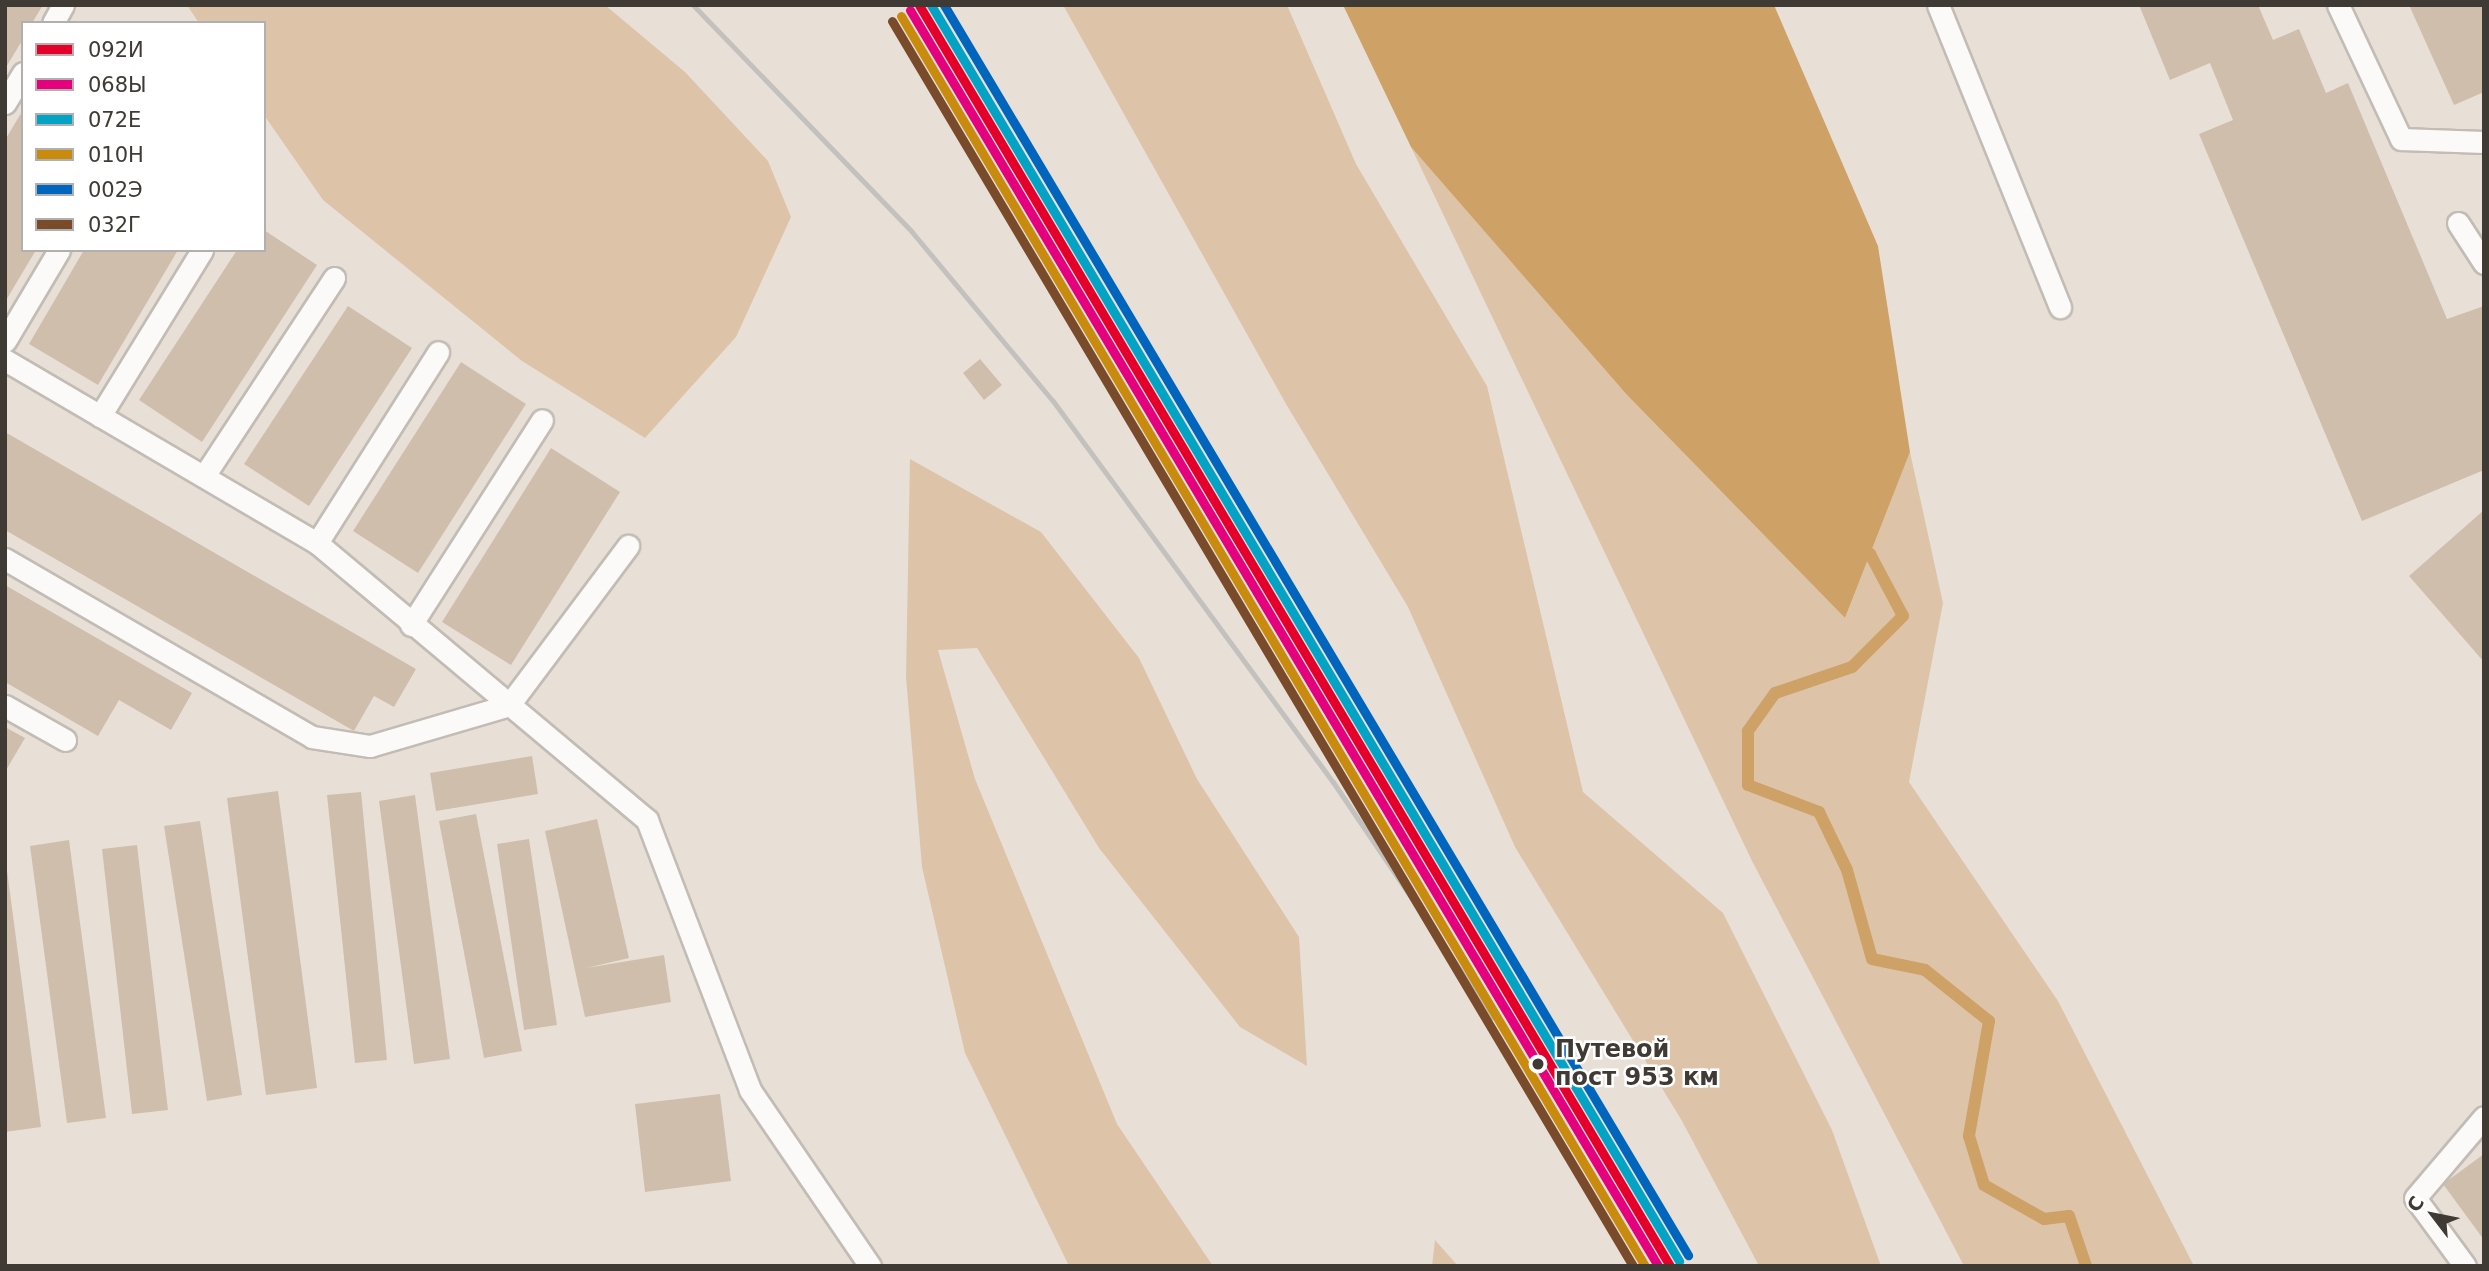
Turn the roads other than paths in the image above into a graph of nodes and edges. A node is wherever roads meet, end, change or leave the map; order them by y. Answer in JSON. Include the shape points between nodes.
{"nodes":[{"id":1,"x":63,"y":5,"type":"edge"},
{"id":2,"x":1938,"y":5,"type":"edge"},
{"id":3,"x":2338,"y":5,"type":"edge"},
{"id":4,"x":54,"y":21,"type":"edge"},
{"id":5,"x":21,"y":76,"type":"edge"},
{"id":6,"x":5,"y":103,"type":"edge"},
{"id":7,"x":2484,"y":142,"type":"edge"},
{"id":8,"x":2458,"y":223,"type":"dead end"},
{"id":9,"x":58,"y":252,"type":"edge"},
{"id":10,"x":201,"y":252,"type":"edge"},
{"id":11,"x":2484,"y":264,"type":"edge"},
{"id":12,"x":334,"y":278,"type":"dead end"},
{"id":13,"x":2060,"y":307,"type":"dead end"},
{"id":14,"x":5,"y":341,"type":"edge"},
{"id":15,"x":438,"y":352,"type":"dead end"},
{"id":16,"x":5,"y":360,"type":"edge"},
{"id":17,"x":100,"y":416,"type":"junction"},
{"id":18,"x":542,"y":420,"type":"dead end"},
{"id":19,"x":204,"y":477,"type":"junction"},
{"id":20,"x":317,"y":542,"type":"junction"},
{"id":21,"x":628,"y":545,"type":"dead end"},
{"id":22,"x":5,"y":559,"type":"edge"},
{"id":23,"x":411,"y":625,"type":"junction"},
{"id":24,"x":509,"y":705,"type":"junction"},
{"id":25,"x":5,"y":706,"type":"edge"},
{"id":26,"x":65,"y":740,"type":"dead end"},
{"id":27,"x":2484,"y":1117,"type":"edge"},
{"id":28,"x":870,"y":1266,"type":"edge"},
{"id":29,"x":2465,"y":1266,"type":"edge"}],
"edges":[{"from":1,"to":4,"type":"lane"},
{"from":2,"to":13,"type":"lane"},
{"from":3,"to":7,"type":"lane","via":[[2401,139]]},
{"from":5,"to":6,"type":"lane"},
{"from":8,"to":11,"type":"lane"},
{"from":9,"to":14,"type":"lane"},
{"from":10,"to":17,"type":"lane"},
{"from":12,"to":19,"type":"lane"},
{"from":15,"to":20,"type":"lane"},
{"from":16,"to":17,"type":"lane"},
{"from":17,"to":19,"type":"lane"},
{"from":18,"to":23,"type":"lane"},
{"from":19,"to":20,"type":"lane"},
{"from":20,"to":23,"type":"lane"},
{"from":21,"to":24,"type":"lane"},
{"from":22,"to":24,"type":"lane","via":[[312,737],[370,746]]},
{"from":23,"to":24,"type":"lane"},
{"from":24,"to":28,"type":"lane","via":[[647,820],[750,1090]]},
{"from":25,"to":26,"type":"lane"},
{"from":27,"to":29,"type":"lane","via":[[2415,1198]]}]}
